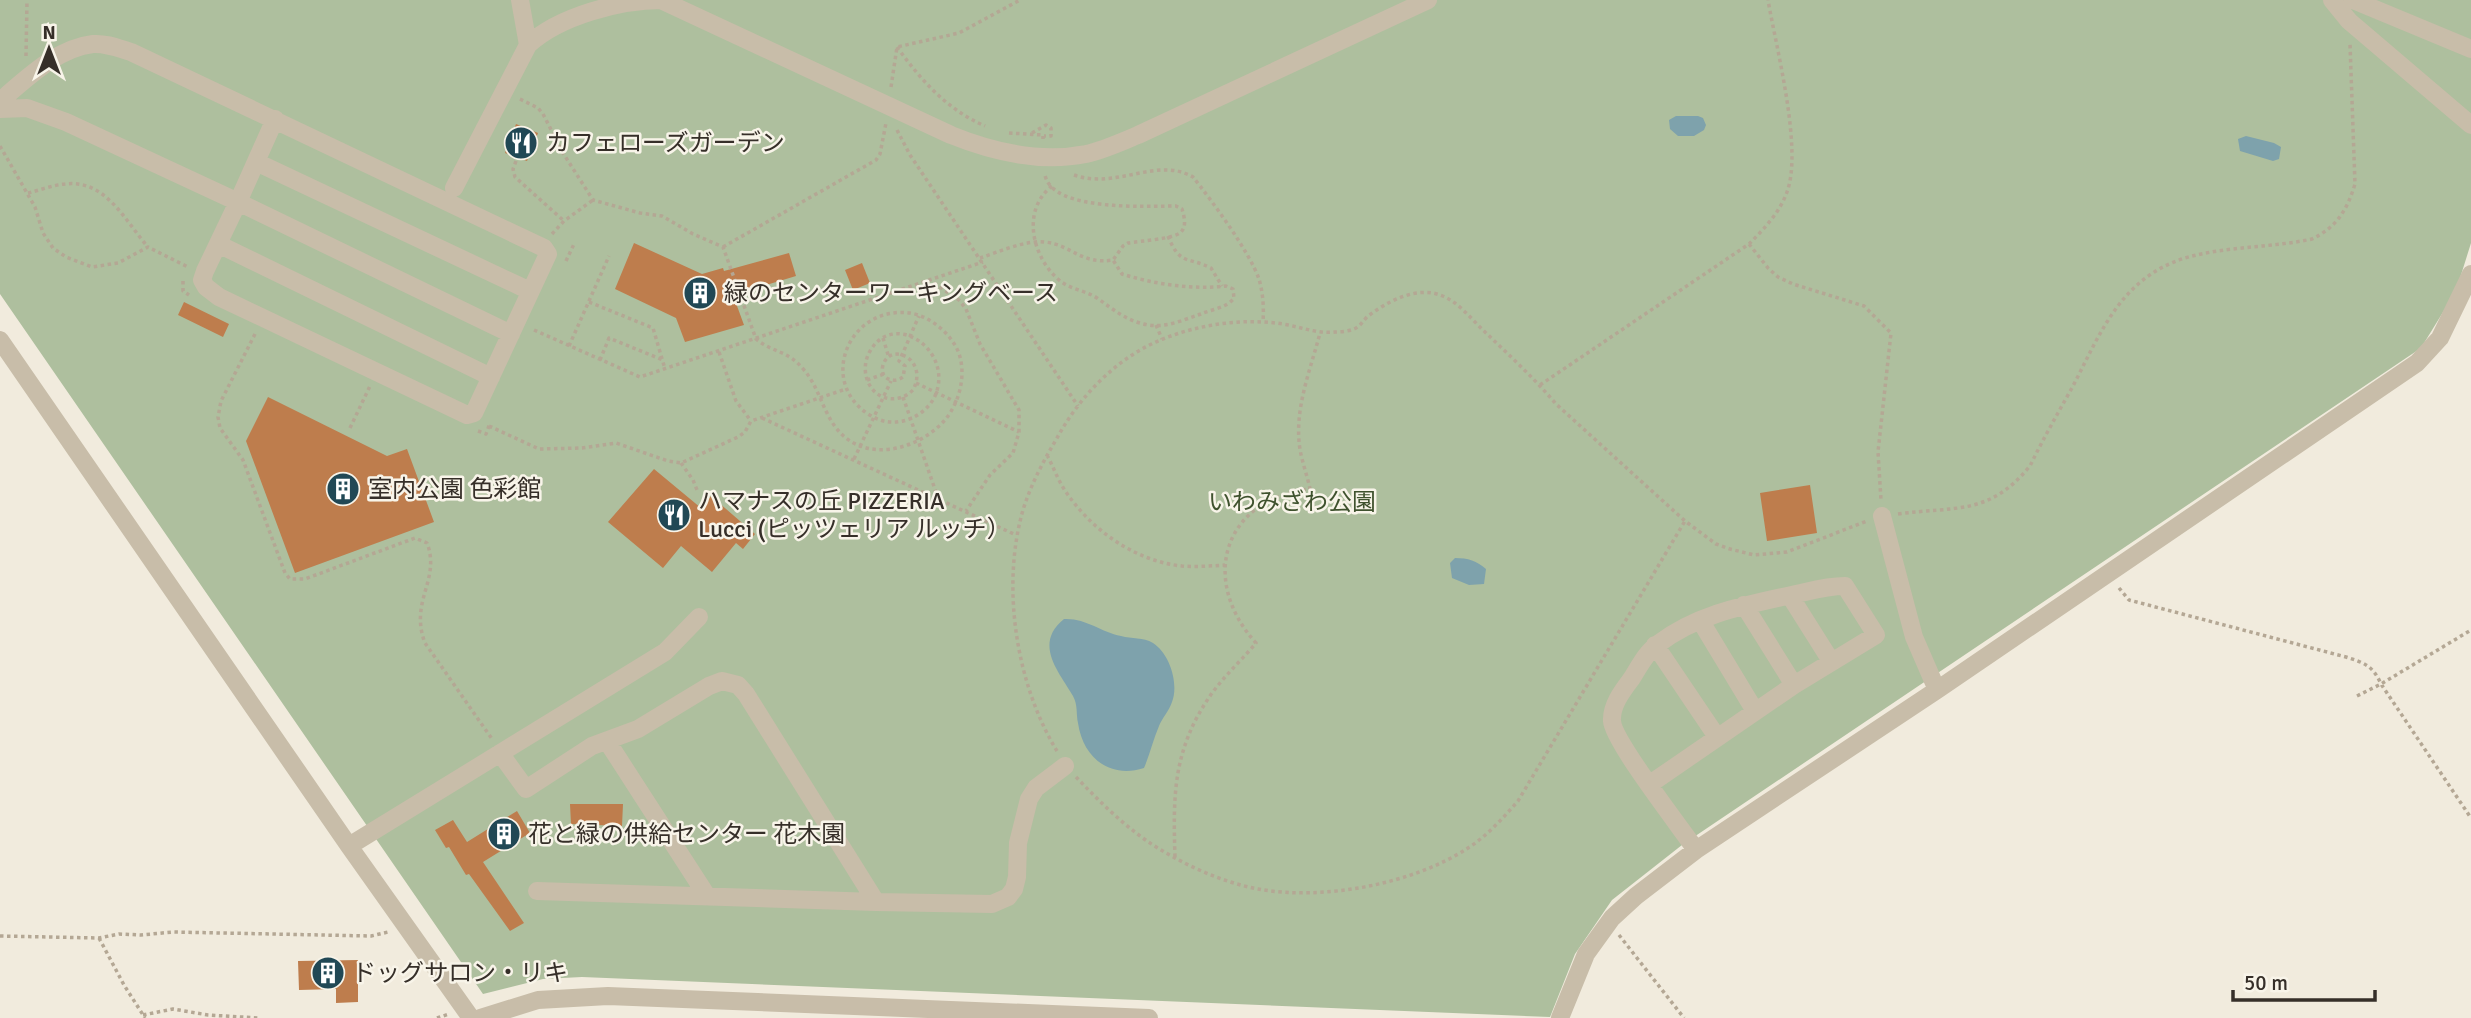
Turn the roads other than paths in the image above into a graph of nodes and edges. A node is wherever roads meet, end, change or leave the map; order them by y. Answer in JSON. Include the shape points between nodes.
{"nodes":[{"id":1,"x":520,"y":0,"type":"edge"},
{"id":2,"x":662,"y":0,"type":"edge"},
{"id":3,"x":1428,"y":0,"type":"edge"},
{"id":4,"x":2332,"y":0,"type":"edge"},
{"id":5,"x":2353,"y":0,"type":"edge"},
{"id":6,"x":528,"y":46,"type":"junction"},
{"id":7,"x":2471,"y":49,"type":"edge"},
{"id":8,"x":0,"y":101,"type":"edge"},
{"id":9,"x":0,"y":109,"type":"edge"},
{"id":10,"x":275,"y":119,"type":"junction"},
{"id":11,"x":2471,"y":125,"type":"edge"},
{"id":12,"x":256,"y":162,"type":"junction"},
{"id":13,"x":454,"y":188,"type":"dead end"},
{"id":14,"x":238,"y":202,"type":"junction"},
{"id":15,"x":218,"y":244,"type":"junction"},
{"id":16,"x":2471,"y":274,"type":"edge"},
{"id":17,"x":530,"y":291,"type":"junction"},
{"id":18,"x":511,"y":334,"type":"junction"},
{"id":19,"x":0,"y":340,"type":"edge"},
{"id":20,"x":491,"y":377,"type":"junction"},
{"id":21,"x":1882,"y":516,"type":"road end"},
{"id":22,"x":1790,"y":596,"type":"junction"},
{"id":23,"x":1744,"y":604,"type":"junction"},
{"id":24,"x":699,"y":617,"type":"dead end"},
{"id":25,"x":1700,"y":621,"type":"junction"},
{"id":26,"x":1655,"y":645,"type":"junction"},
{"id":27,"x":1831,"y":661,"type":"junction"},
{"id":28,"x":1794,"y":685,"type":"junction"},
{"id":29,"x":1937,"y":690,"type":"junction"},
{"id":30,"x":1755,"y":711,"type":"junction"},
{"id":31,"x":1717,"y":737,"type":"junction"},
{"id":32,"x":607,"y":741,"type":"junction"},
{"id":33,"x":500,"y":753,"type":"junction"},
{"id":34,"x":1065,"y":766,"type":"road end"},
{"id":35,"x":1650,"y":784,"type":"junction"},
{"id":36,"x":349,"y":846,"type":"junction"},
{"id":37,"x":1696,"y":850,"type":"junction"},
{"id":38,"x":537,"y":891,"type":"dead end"},
{"id":39,"x":707,"y":896,"type":"junction"},
{"id":40,"x":876,"y":902,"type":"junction"},
{"id":41,"x":471,"y":1018,"type":"edge"},
{"id":42,"x":480,"y":1018,"type":"edge"},
{"id":43,"x":1149,"y":1018,"type":"edge"},
{"id":44,"x":1560,"y":1018,"type":"edge"}],
"edges":[{"from":1,"to":6,"type":"street"},
{"from":2,"to":3,"type":"street","via":[[972,144],[1047,158],[1089,153],[1138,135]]},
{"from":2,"to":6,"type":"street","via":[[641,0],[562,22]]},
{"from":4,"to":11,"type":"street","via":[[2349,21]]},
{"from":5,"to":7,"type":"street"},
{"from":6,"to":13,"type":"street"},
{"from":8,"to":10,"type":"street","via":[[58,57],[84,46],[109,45]]},
{"from":9,"to":14,"type":"street","via":[[27,108],[57,119]]},
{"from":10,"to":12,"type":"street"},
{"from":10,"to":17,"type":"street","via":[[544,248],[548,254]]},
{"from":12,"to":14,"type":"street"},
{"from":12,"to":17,"type":"street"},
{"from":14,"to":15,"type":"street"},
{"from":14,"to":18,"type":"street"},
{"from":15,"to":20,"type":"street"},
{"from":15,"to":20,"type":"street","via":[[202,280],[219,297],[467,415],[474,413]]},
{"from":16,"to":29,"type":"street","via":[[2440,338],[2417,363]]},
{"from":17,"to":18,"type":"street"},
{"from":18,"to":20,"type":"street"},
{"from":19,"to":36,"type":"street"},
{"from":21,"to":29,"type":"street","via":[[1914,637]]},
{"from":22,"to":23,"type":"street"},
{"from":22,"to":27,"type":"street"},
{"from":22,"to":27,"type":"street","via":[[1822,586],[1845,586],[1876,635]]},
{"from":23,"to":25,"type":"street"},
{"from":23,"to":28,"type":"street"},
{"from":24,"to":33,"type":"street","via":[[665,652]]},
{"from":25,"to":26,"type":"street"},
{"from":25,"to":30,"type":"street"},
{"from":26,"to":31,"type":"street"},
{"from":26,"to":35,"type":"street","via":[[1623,690],[1612,721],[1615,734]]},
{"from":27,"to":28,"type":"street"},
{"from":28,"to":30,"type":"street"},
{"from":29,"to":37,"type":"street"},
{"from":30,"to":31,"type":"street"},
{"from":31,"to":35,"type":"street"},
{"from":32,"to":33,"type":"street","via":[[526,789]]},
{"from":32,"to":39,"type":"street"},
{"from":32,"to":40,"type":"street","via":[[638,729],[709,686],[722,681],[738,685]]},
{"from":33,"to":36,"type":"street"},
{"from":34,"to":40,"type":"street","via":[[1035,788],[1029,799],[1018,843],[1017,877],[1009,897],[992,904]]},
{"from":35,"to":37,"type":"street"},
{"from":36,"to":41,"type":"street"},
{"from":37,"to":44,"type":"street","via":[[1609,923],[1586,954]]},
{"from":38,"to":39,"type":"street"},
{"from":39,"to":40,"type":"street"},
{"from":42,"to":43,"type":"street","via":[[537,1000],[608,996]]}]}
